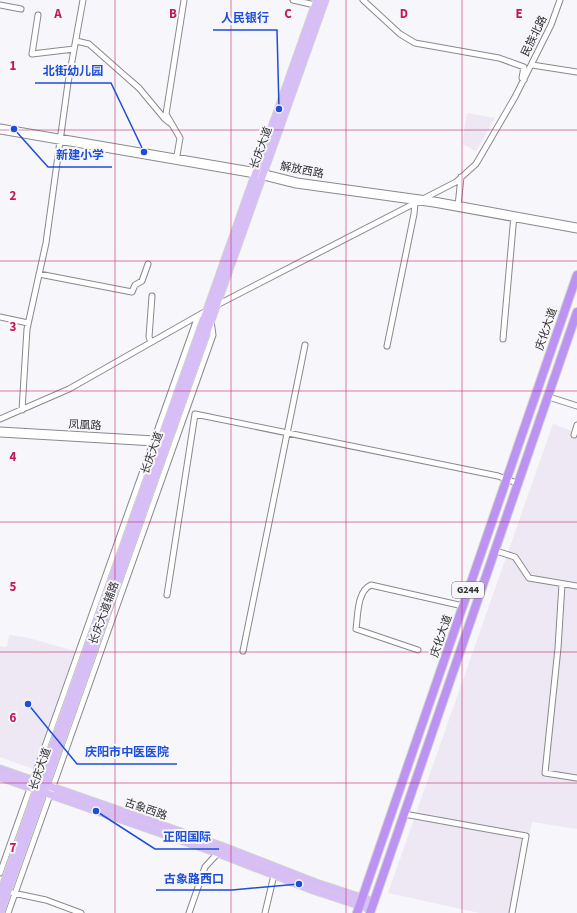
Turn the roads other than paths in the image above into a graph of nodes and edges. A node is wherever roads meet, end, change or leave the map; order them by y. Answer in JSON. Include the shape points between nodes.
{"nodes":[{"id":1,"x":83,"y":0,"type":"edge"},
{"id":2,"x":184,"y":0,"type":"edge"},
{"id":3,"x":292,"y":0,"type":"edge"},
{"id":4,"x":325,"y":0,"type":"edge"},
{"id":5,"x":363,"y":0,"type":"edge"},
{"id":6,"x":559,"y":0,"type":"edge"},
{"id":7,"x":316,"y":2,"type":"edge"},
{"id":8,"x":0,"y":5,"type":"edge"},
{"id":9,"x":21,"y":9,"type":"dead end"},
{"id":10,"x":38,"y":15,"type":"dead end"},
{"id":11,"x":76,"y":41,"type":"junction"},
{"id":12,"x":74,"y":49,"type":"junction"},
{"id":13,"x":532,"y":65,"type":"junction"},
{"id":14,"x":577,"y":72,"type":"edge"},
{"id":15,"x":524,"y":79,"type":"junction"},
{"id":16,"x":173,"y":125,"type":"junction"},
{"id":17,"x":0,"y":127,"type":"edge"},
{"id":18,"x":0,"y":131,"type":"edge"},
{"id":19,"x":61,"y":139,"type":"junction"},
{"id":20,"x":176,"y":160,"type":"junction"},
{"id":21,"x":260,"y":174,"type":"junction"},
{"id":22,"x":462,"y":177,"type":"junction"},
{"id":23,"x":423,"y":199,"type":"junction"},
{"id":24,"x":416,"y":202,"type":"junction"},
{"id":25,"x":458,"y":206,"type":"junction"},
{"id":26,"x":514,"y":216,"type":"junction"},
{"id":27,"x":577,"y":226,"type":"edge"},
{"id":28,"x":577,"y":230,"type":"edge"},
{"id":29,"x":148,"y":264,"type":"dead end"},
{"id":30,"x":39,"y":274,"type":"junction"},
{"id":31,"x":577,"y":275,"type":"edge"},
{"id":32,"x":152,"y":296,"type":"dead end"},
{"id":33,"x":216,"y":306,"type":"junction"},
{"id":34,"x":207,"y":311,"type":"junction"},
{"id":35,"x":577,"y":312,"type":"edge"},
{"id":36,"x":198,"y":316,"type":"junction"},
{"id":37,"x":0,"y":317,"type":"edge"},
{"id":38,"x":211,"y":319,"type":"junction"},
{"id":39,"x":28,"y":323,"type":"junction"},
{"id":40,"x":503,"y":339,"type":"dead end"},
{"id":41,"x":151,"y":342,"type":"junction"},
{"id":42,"x":305,"y":345,"type":"dead end"},
{"id":43,"x":387,"y":346,"type":"dead end"},
{"id":44,"x":549,"y":396,"type":"junction"},
{"id":45,"x":577,"y":406,"type":"edge"},
{"id":46,"x":22,"y":410,"type":"junction"},
{"id":47,"x":0,"y":419,"type":"edge"},
{"id":48,"x":577,"y":425,"type":"edge"},
{"id":49,"x":0,"y":430,"type":"edge"},
{"id":50,"x":287,"y":433,"type":"junction"},
{"id":51,"x":0,"y":434,"type":"edge"},
{"id":52,"x":574,"y":435,"type":"dead end"},
{"id":53,"x":160,"y":442,"type":"junction"},
{"id":54,"x":506,"y":479,"type":"junction"},
{"id":55,"x":519,"y":484,"type":"junction"},
{"id":56,"x":496,"y":551,"type":"junction"},
{"id":57,"x":562,"y":584,"type":"junction"},
{"id":58,"x":577,"y":586,"type":"edge"},
{"id":59,"x":167,"y":595,"type":"dead end"},
{"id":60,"x":463,"y":606,"type":"junction"},
{"id":61,"x":418,"y":650,"type":"dead end"},
{"id":62,"x":243,"y":651,"type":"dead end"},
{"id":63,"x":0,"y":770,"type":"edge"},
{"id":64,"x":0,"y":777,"type":"edge"},
{"id":65,"x":577,"y":778,"type":"edge"},
{"id":66,"x":41,"y":788,"type":"junction"},
{"id":67,"x":404,"y":814,"type":"junction"},
{"id":68,"x":218,"y":853,"type":"junction"},
{"id":69,"x":0,"y":873,"type":"edge"},
{"id":70,"x":274,"y":874,"type":"junction"},
{"id":71,"x":11,"y":893,"type":"junction"},
{"id":72,"x":0,"y":895,"type":"edge"},
{"id":73,"x":359,"y":906,"type":"edge"},
{"id":74,"x":372,"y":908,"type":"edge"},
{"id":75,"x":0,"y":913,"type":"edge"},
{"id":76,"x":8,"y":913,"type":"edge"},
{"id":77,"x":81,"y":913,"type":"edge"},
{"id":78,"x":190,"y":913,"type":"edge"},
{"id":79,"x":265,"y":913,"type":"edge"},
{"id":80,"x":512,"y":913,"type":"edge"}],
"edges":[{"from":1,"to":11,"type":"street"},
{"from":2,"to":16,"type":"street","via":[[166,114]]},
{"from":3,"to":7,"type":"street"},
{"from":4,"to":21,"type":"main road","name":"长庆大道"},
{"from":5,"to":15,"type":"street","via":[[400,34],[415,43],[499,58],[524,67]]},
{"from":6,"to":13,"type":"street","name":"民族北路","via":[[551,25]]},
{"from":6,"to":15,"type":"street","name":"民族北路"},
{"from":7,"to":21,"type":"main road","name":"长庆大道"},
{"from":8,"to":9,"type":"street"},
{"from":10,"to":12,"type":"street","via":[[32,54]]},
{"from":11,"to":12,"type":"street"},
{"from":11,"to":16,"type":"street","via":[[90,44],[139,88]]},
{"from":12,"to":19,"type":"street"},
{"from":13,"to":14,"type":"street"},
{"from":13,"to":15,"type":"street","name":"民族北路"},
{"from":15,"to":22,"type":"street","via":[[476,164]]},
{"from":16,"to":20,"type":"street","via":[[180,138]]},
{"from":17,"to":19,"type":"street","name":"解放西路"},
{"from":18,"to":19,"type":"street","name":"解放西路"},
{"from":19,"to":20,"type":"street","name":"解放西路"},
{"from":19,"to":30,"type":"street"},
{"from":20,"to":21,"type":"street","name":"解放西路"},
{"from":21,"to":23,"type":"street","name":"解放西路"},
{"from":21,"to":24,"type":"street","name":"解放西路","via":[[301,186]]},
{"from":21,"to":33,"type":"main road","name":"长庆大道"},
{"from":21,"to":34,"type":"main road","name":"长庆大道"},
{"from":22,"to":23,"type":"street"},
{"from":22,"to":25,"type":"street"},
{"from":23,"to":24,"type":"street"},
{"from":23,"to":25,"type":"street","name":"解放西路"},
{"from":24,"to":25,"type":"street","name":"解放西路"},
{"from":24,"to":33,"type":"street"},
{"from":24,"to":43,"type":"street"},
{"from":25,"to":26,"type":"street","name":"解放西路"},
{"from":26,"to":27,"type":"street","name":"解放西路"},
{"from":26,"to":28,"type":"street","name":"解放西路"},
{"from":26,"to":40,"type":"street"},
{"from":29,"to":30,"type":"street","via":[[142,281],[135,285],[132,292]]},
{"from":30,"to":39,"type":"street"},
{"from":31,"to":54,"type":"highway","name":"庆化大道","number":"G244"},
{"from":32,"to":41,"type":"street","via":[[149,337]]},
{"from":33,"to":34,"type":"street"},
{"from":33,"to":38,"type":"main road","name":"长庆大道"},
{"from":34,"to":36,"type":"street"},
{"from":34,"to":53,"type":"main road","name":"长庆大道"},
{"from":35,"to":44,"type":"highway","number":"G244"},
{"from":36,"to":41,"type":"street"},
{"from":36,"to":53,"type":"street"},
{"from":37,"to":39,"type":"street"},
{"from":38,"to":53,"type":"main road","name":"长庆大道"},
{"from":38,"to":66,"type":"street","name":"长庆大道辅路","via":[[213,335]]},
{"from":39,"to":46,"type":"street"},
{"from":41,"to":46,"type":"street","via":[[68,389]]},
{"from":42,"to":50,"type":"street"},
{"from":44,"to":45,"type":"street"},
{"from":44,"to":55,"type":"highway","number":"G244"},
{"from":46,"to":47,"type":"street"},
{"from":48,"to":52,"type":"street"},
{"from":49,"to":53,"type":"street","name":"凤凰路"},
{"from":50,"to":54,"type":"street"},
{"from":50,"to":59,"type":"street","via":[[195,414]]},
{"from":50,"to":62,"type":"street"},
{"from":51,"to":53,"type":"street","name":"凤凰路"},
{"from":53,"to":66,"type":"main road","name":"长庆大道"},
{"from":54,"to":55,"type":"street"},
{"from":54,"to":60,"type":"highway","name":"庆化大道","number":"G244"},
{"from":55,"to":56,"type":"highway","number":"G244"},
{"from":56,"to":57,"type":"street","via":[[515,557],[529,578]]},
{"from":56,"to":67,"type":"highway","number":"G244"},
{"from":57,"to":58,"type":"street"},
{"from":57,"to":65,"type":"street","via":[[545,772]]},
{"from":60,"to":61,"type":"street","via":[[371,585],[366,587],[360,597],[356,629]]},
{"from":60,"to":73,"type":"highway","name":"庆化大道","number":"G244"},
{"from":63,"to":66,"type":"main road","name":"古象西路"},
{"from":64,"to":66,"type":"main road","name":"古象西路"},
{"from":66,"to":68,"type":"main road","name":"古象西路"},
{"from":66,"to":69,"type":"street","name":"长庆大道辅路"},
{"from":66,"to":71,"type":"main road","name":"长庆大道"},
{"from":66,"to":72,"type":"main road","name":"长庆大道"},
{"from":66,"to":73,"type":"main road","name":"古象西路","via":[[221,846],[316,883]]},
{"from":67,"to":74,"type":"highway","number":"G244"},
{"from":67,"to":80,"type":"street","via":[[526,836]]},
{"from":68,"to":70,"type":"main road","name":"古象西路"},
{"from":68,"to":78,"type":"street","via":[[205,867]]},
{"from":70,"to":73,"type":"main road","name":"古象西路"},
{"from":70,"to":79,"type":"street"},
{"from":71,"to":75,"type":"main road","name":"长庆大道"},
{"from":71,"to":76,"type":"street"},
{"from":71,"to":77,"type":"street","via":[[46,900]]},
{"from":73,"to":74,"type":"main road","name":"古象西路"}]}
